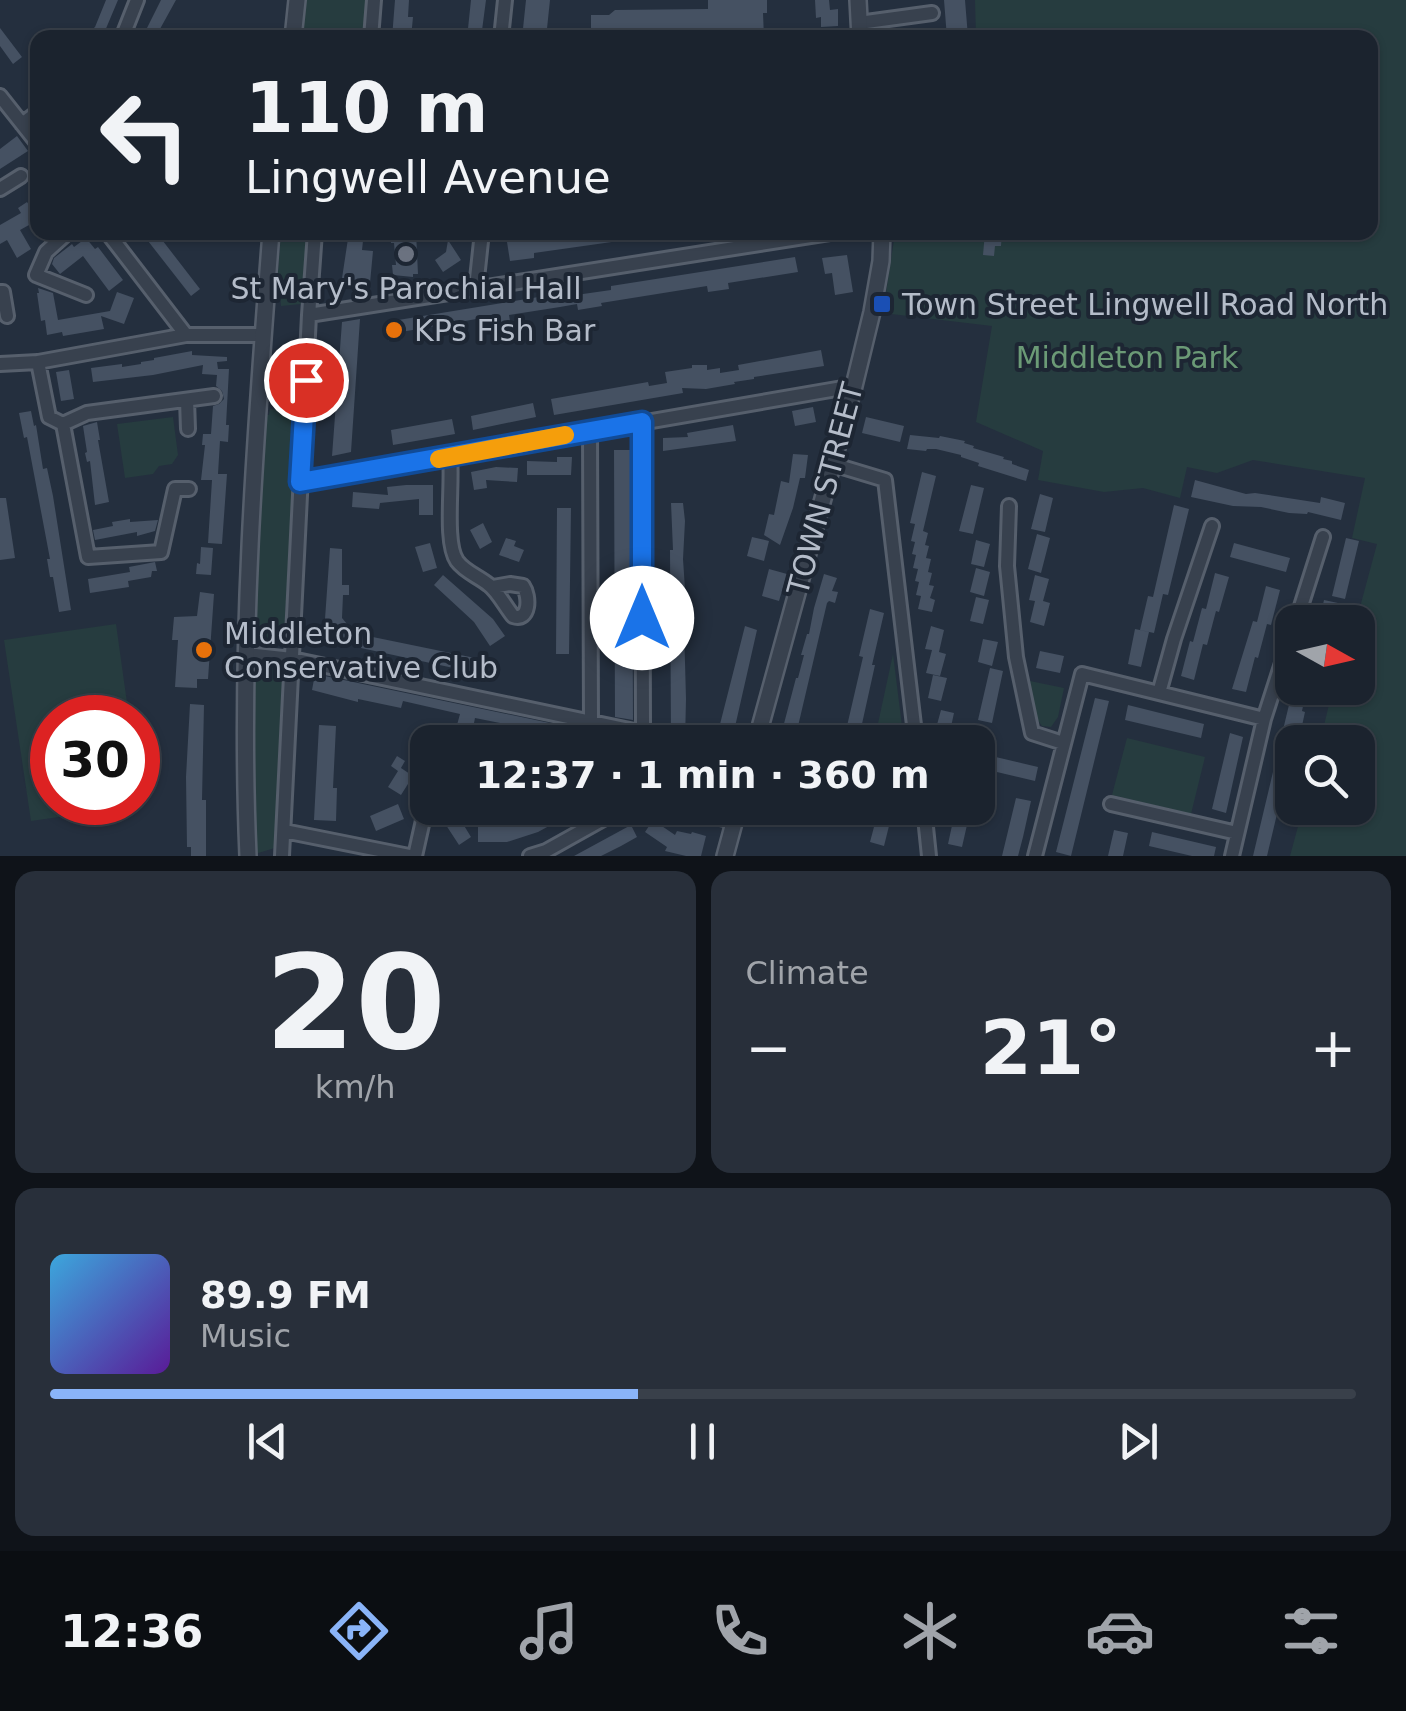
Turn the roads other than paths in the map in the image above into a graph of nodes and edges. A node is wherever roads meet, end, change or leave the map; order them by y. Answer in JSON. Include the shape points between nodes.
{"nodes":[{"id":1,"x":137,"y":0,"type":"edge"},
{"id":2,"x":297,"y":0,"type":"edge"},
{"id":3,"x":374,"y":0,"type":"edge"},
{"id":4,"x":505,"y":0,"type":"edge"},
{"id":5,"x":858,"y":0,"type":"edge"},
{"id":6,"x":932,"y":14,"type":"dead end"},
{"id":7,"x":125,"y":30,"type":"edge"},
{"id":8,"x":294,"y":30,"type":"edge"},
{"id":9,"x":372,"y":30,"type":"edge"},
{"id":10,"x":503,"y":30,"type":"edge"},
{"id":11,"x":860,"y":30,"type":"edge"},
{"id":12,"x":0,"y":96,"type":"edge"},
{"id":13,"x":30,"y":118,"type":"edge"},
{"id":14,"x":22,"y":124,"type":"junction"},
{"id":15,"x":30,"y":134,"type":"edge"},
{"id":16,"x":21,"y":176,"type":"dead end"},
{"id":17,"x":0,"y":189,"type":"edge"},
{"id":18,"x":59,"y":240,"type":"edge"},
{"id":19,"x":113,"y":240,"type":"edge"},
{"id":20,"x":270,"y":240,"type":"edge"},
{"id":21,"x":314,"y":240,"type":"edge"},
{"id":22,"x":481,"y":240,"type":"edge"},
{"id":23,"x":785,"y":240,"type":"edge"},
{"id":24,"x":881,"y":240,"type":"edge"},
{"id":25,"x":476,"y":288,"type":"junction"},
{"id":26,"x":0,"y":292,"type":"edge"},
{"id":27,"x":86,"y":295,"type":"dead end"},
{"id":28,"x":309,"y":315,"type":"junction"},
{"id":29,"x":8,"y":316,"type":"dead end"},
{"id":30,"x":186,"y":335,"type":"junction"},
{"id":31,"x":263,"y":335,"type":"junction"},
{"id":32,"x":38,"y":362,"type":"junction"},
{"id":33,"x":0,"y":364,"type":"edge"},
{"id":34,"x":854,"y":386,"type":"junction"},
{"id":35,"x":214,"y":396,"type":"dead end"},
{"id":36,"x":187,"y":400,"type":"junction"},
{"id":37,"x":642,"y":422,"type":"junction"},
{"id":38,"x":63,"y":424,"type":"junction"},
{"id":39,"x":188,"y":429,"type":"dead end"},
{"id":40,"x":590,"y":430,"type":"junction"},
{"id":41,"x":450,"y":457,"type":"junction"},
{"id":42,"x":832,"y":464,"type":"junction"},
{"id":43,"x":300,"y":482,"type":"junction"},
{"id":44,"x":189,"y":489,"type":"dead end"},
{"id":45,"x":1010,"y":506,"type":"dead end"},
{"id":46,"x":1212,"y":526,"type":"dead end"},
{"id":47,"x":1323,"y":537,"type":"dead end"},
{"id":48,"x":493,"y":588,"type":"dead end"},
{"id":49,"x":1301,"y":605,"type":"edge"},
{"id":50,"x":246,"y":654,"type":"junction"},
{"id":51,"x":292,"y":659,"type":"junction"},
{"id":52,"x":1275,"y":685,"type":"edge"},
{"id":53,"x":1159,"y":693,"type":"junction"},
{"id":54,"x":1264,"y":719,"type":"junction"},
{"id":55,"x":590,"y":722,"type":"junction"},
{"id":56,"x":600,"y":725,"type":"edge"},
{"id":57,"x":645,"y":725,"type":"edge"},
{"id":58,"x":761,"y":725,"type":"edge"},
{"id":59,"x":914,"y":725,"type":"edge"},
{"id":60,"x":1063,"y":743,"type":"junction"},
{"id":61,"x":1111,"y":804,"type":"dead end"},
{"id":62,"x":421,"y":825,"type":"edge"},
{"id":63,"x":593,"y":825,"type":"edge"},
{"id":64,"x":733,"y":825,"type":"edge"},
{"id":65,"x":926,"y":825,"type":"edge"},
{"id":66,"x":284,"y":831,"type":"junction"},
{"id":67,"x":1238,"y":833,"type":"junction"},
{"id":68,"x":248,"y":856,"type":"edge"},
{"id":69,"x":282,"y":856,"type":"edge"},
{"id":70,"x":412,"y":856,"type":"edge"},
{"id":71,"x":530,"y":856,"type":"edge"},
{"id":72,"x":725,"y":856,"type":"edge"},
{"id":73,"x":929,"y":856,"type":"edge"},
{"id":74,"x":1035,"y":856,"type":"edge"},
{"id":75,"x":1232,"y":856,"type":"edge"}],
"edges":[{"from":1,"to":7,"type":"street"},
{"from":2,"to":8,"type":"street"},
{"from":3,"to":9,"type":"street"},
{"from":4,"to":10,"type":"street"},
{"from":5,"to":11,"type":"street"},
{"from":6,"to":11,"type":"street"},
{"from":12,"to":14,"type":"street"},
{"from":13,"to":14,"type":"street"},
{"from":14,"to":15,"type":"street"},
{"from":16,"to":17,"type":"street"},
{"from":18,"to":27,"type":"street","via":[[36,276]]},
{"from":19,"to":30,"type":"street"},
{"from":20,"to":31,"type":"street"},
{"from":21,"to":28,"type":"street"},
{"from":22,"to":25,"type":"street"},
{"from":23,"to":25,"type":"street"},
{"from":24,"to":34,"type":"street","name":"TOWN STREET"},
{"from":25,"to":28,"type":"street"},
{"from":26,"to":29,"type":"street"},
{"from":28,"to":43,"type":"street"},
{"from":30,"to":31,"type":"street"},
{"from":30,"to":32,"type":"street"},
{"from":31,"to":50,"type":"street"},
{"from":32,"to":33,"type":"street"},
{"from":32,"to":38,"type":"street","via":[[49,417]]},
{"from":34,"to":37,"type":"street"},
{"from":34,"to":42,"type":"street","name":"TOWN STREET"},
{"from":35,"to":36,"type":"street"},
{"from":36,"to":38,"type":"street","via":[[87,412]]},
{"from":36,"to":39,"type":"street"},
{"from":37,"to":40,"type":"street"},
{"from":37,"to":57,"type":"street"},
{"from":38,"to":44,"type":"street","via":[[88,557],[161,552],[175,488]]},
{"from":40,"to":41,"type":"street"},
{"from":40,"to":55,"type":"street"},
{"from":41,"to":43,"type":"street"},
{"from":41,"to":48,"type":"street","via":[[454,556]]},
{"from":42,"to":58,"type":"street","name":"TOWN STREET"},
{"from":42,"to":59,"type":"street","via":[[885,480]]},
{"from":43,"to":51,"type":"street"},
{"from":45,"to":60,"type":"street","via":[[1007,566],[1028,716],[1032,733]]},
{"from":46,"to":53,"type":"street"},
{"from":47,"to":49,"type":"street"},
{"from":50,"to":51,"type":"street"},
{"from":50,"to":68,"type":"street"},
{"from":51,"to":55,"type":"street"},
{"from":51,"to":66,"type":"street"},
{"from":52,"to":54,"type":"street"},
{"from":53,"to":54,"type":"street"},
{"from":53,"to":60,"type":"street","via":[[1082,674]]},
{"from":54,"to":67,"type":"street"},
{"from":55,"to":56,"type":"street"},
{"from":60,"to":74,"type":"street"},
{"from":61,"to":67,"type":"street"},
{"from":62,"to":70,"type":"street"},
{"from":63,"to":71,"type":"street"},
{"from":64,"to":72,"type":"street"},
{"from":65,"to":73,"type":"street"},
{"from":66,"to":69,"type":"street"},
{"from":66,"to":70,"type":"street"},
{"from":67,"to":75,"type":"street"}]}
